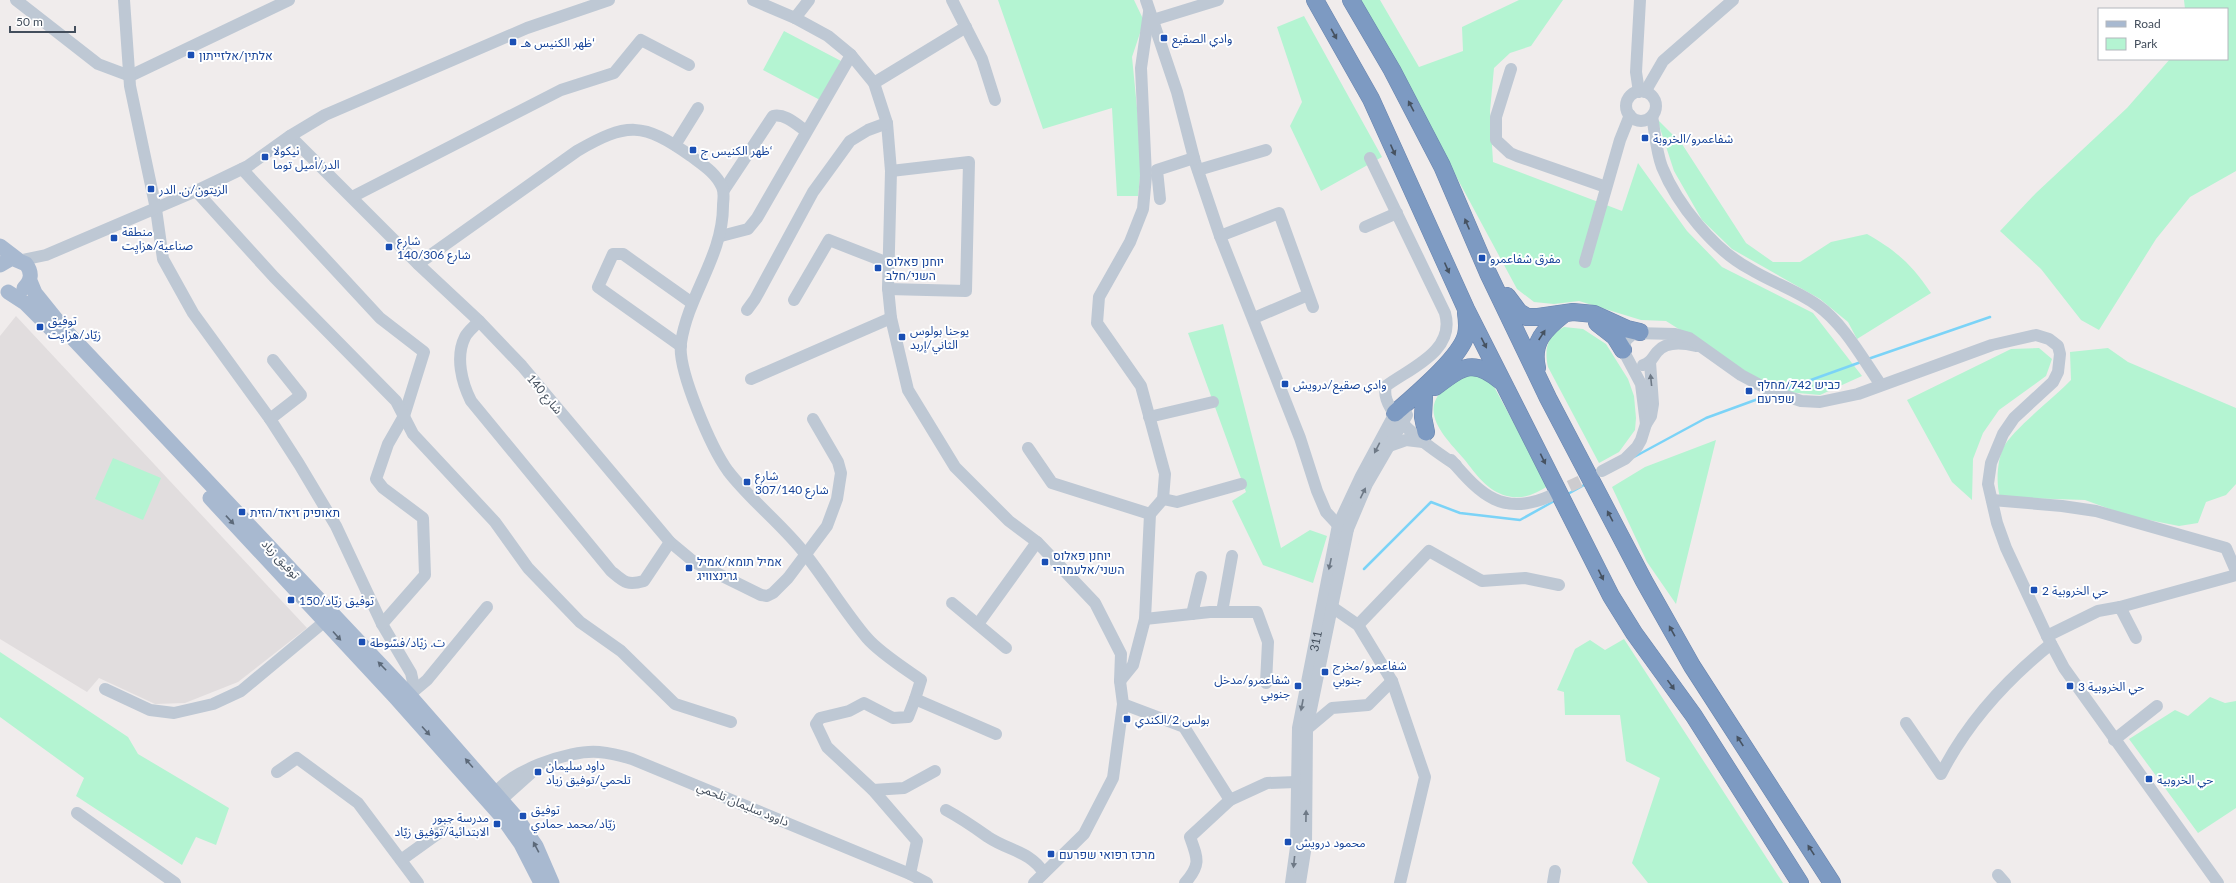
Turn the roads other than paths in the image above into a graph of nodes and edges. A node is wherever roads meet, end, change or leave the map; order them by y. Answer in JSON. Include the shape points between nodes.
{"nodes":[{"id":1,"x":16,"y":0,"type":"edge"},
{"id":2,"x":124,"y":0,"type":"edge"},
{"id":3,"x":289,"y":0,"type":"edge"},
{"id":4,"x":609,"y":0,"type":"edge"},
{"id":5,"x":753,"y":0,"type":"edge"},
{"id":6,"x":809,"y":0,"type":"edge"},
{"id":7,"x":952,"y":0,"type":"edge"},
{"id":8,"x":1218,"y":0,"type":"edge"},
{"id":9,"x":1315,"y":0,"type":"edge"},
{"id":10,"x":1351,"y":0,"type":"edge"},
{"id":11,"x":1640,"y":0,"type":"edge"},
{"id":12,"x":1733,"y":0,"type":"edge"},
{"id":13,"x":1150,"y":10,"type":"edge"},
{"id":14,"x":795,"y":18,"type":"junction"},
{"id":15,"x":966,"y":27,"type":"junction"},
{"id":16,"x":851,"y":55,"type":"junction"},
{"id":17,"x":689,"y":65,"type":"dead end"},
{"id":18,"x":1511,"y":69,"type":"dead end"},
{"id":19,"x":130,"y":76,"type":"junction"},
{"id":20,"x":874,"y":83,"type":"junction"},
{"id":21,"x":1642,"y":92,"type":"junction"},
{"id":22,"x":995,"y":100,"type":"dead end"},
{"id":23,"x":698,"y":108,"type":"dead end"},
{"id":24,"x":1630,"y":115,"type":"junction"},
{"id":25,"x":1652,"y":116,"type":"junction"},
{"id":26,"x":887,"y":124,"type":"junction"},
{"id":27,"x":806,"y":131,"type":"junction"},
{"id":28,"x":290,"y":136,"type":"junction"},
{"id":29,"x":675,"y":145,"type":"junction"},
{"id":30,"x":1266,"y":150,"type":"dead end"},
{"id":31,"x":1194,"y":158,"type":"junction"},
{"id":32,"x":1370,"y":158,"type":"dead end"},
{"id":33,"x":242,"y":169,"type":"junction"},
{"id":34,"x":1198,"y":170,"type":"junction"},
{"id":35,"x":891,"y":171,"type":"junction"},
{"id":36,"x":1606,"y":187,"type":"junction"},
{"id":37,"x":724,"y":190,"type":"junction"},
{"id":38,"x":196,"y":191,"type":"junction"},
{"id":39,"x":352,"y":197,"type":"junction"},
{"id":40,"x":1160,"y":198,"type":"dead end"},
{"id":41,"x":156,"y":208,"type":"junction"},
{"id":42,"x":1397,"y":212,"type":"junction"},
{"id":43,"x":1365,"y":228,"type":"dead end"},
{"id":44,"x":721,"y":236,"type":"junction"},
{"id":45,"x":1220,"y":236,"type":"junction"},
{"id":46,"x":0,"y":246,"type":"edge"},
{"id":47,"x":46,"y":255,"type":"junction"},
{"id":48,"x":19,"y":260,"type":"junction"},
{"id":49,"x":1585,"y":262,"type":"dead end"},
{"id":50,"x":888,"y":263,"type":"junction"},
{"id":51,"x":418,"y":264,"type":"junction"},
{"id":52,"x":0,"y":265,"type":"edge"},
{"id":53,"x":1488,"y":273,"type":"junction"},
{"id":54,"x":30,"y":279,"type":"junction"},
{"id":55,"x":888,"y":289,"type":"junction"},
{"id":56,"x":4,"y":290,"type":"edge"},
{"id":57,"x":1308,"y":295,"type":"junction"},
{"id":58,"x":794,"y":300,"type":"dead end"},
{"id":59,"x":692,"y":303,"type":"junction"},
{"id":60,"x":1313,"y":307,"type":"dead end"},
{"id":61,"x":1466,"y":309,"type":"junction"},
{"id":62,"x":747,"y":310,"type":"dead end"},
{"id":63,"x":1566,"y":313,"type":"junction"},
{"id":64,"x":1585,"y":314,"type":"junction"},
{"id":65,"x":891,"y":318,"type":"junction"},
{"id":66,"x":1254,"y":318,"type":"junction"},
{"id":67,"x":479,"y":321,"type":"junction"},
{"id":68,"x":1644,"y":333,"type":"junction"},
{"id":69,"x":680,"y":346,"type":"junction"},
{"id":70,"x":1702,"y":347,"type":"junction"},
{"id":71,"x":1657,"y":352,"type":"junction"},
{"id":72,"x":1627,"y":356,"type":"junction"},
{"id":73,"x":273,"y":360,"type":"dead end"},
{"id":74,"x":1650,"y":362,"type":"junction"},
{"id":75,"x":751,"y":379,"type":"dead end"},
{"id":76,"x":1881,"y":385,"type":"junction"},
{"id":77,"x":1506,"y":386,"type":"junction"},
{"id":78,"x":1424,"y":397,"type":"junction"},
{"id":79,"x":1548,"y":398,"type":"junction"},
{"id":80,"x":1213,"y":402,"type":"dead end"},
{"id":81,"x":404,"y":416,"type":"junction"},
{"id":82,"x":1150,"y":417,"type":"junction"},
{"id":83,"x":1401,"y":418,"type":"junction"},
{"id":84,"x":270,"y":419,"type":"junction"},
{"id":85,"x":813,"y":419,"type":"dead end"},
{"id":86,"x":1646,"y":424,"type":"junction"},
{"id":87,"x":1426,"y":438,"type":"junction"},
{"id":88,"x":1390,"y":446,"type":"junction"},
{"id":89,"x":1028,"y":448,"type":"dead end"},
{"id":90,"x":1602,"y":471,"type":"tunnel mouth"},
{"id":91,"x":1241,"y":484,"type":"dead end"},
{"id":92,"x":1550,"y":496,"type":"tunnel mouth"},
{"id":93,"x":1163,"y":499,"type":"junction"},
{"id":94,"x":1992,"y":500,"type":"junction"},
{"id":95,"x":1150,"y":514,"type":"junction"},
{"id":96,"x":1343,"y":527,"type":"junction"},
{"id":97,"x":670,"y":542,"type":"junction"},
{"id":98,"x":1037,"y":542,"type":"junction"},
{"id":99,"x":2231,"y":547,"type":"edge"},
{"id":100,"x":805,"y":554,"type":"junction"},
{"id":101,"x":1232,"y":556,"type":"dead end"},
{"id":102,"x":2236,"y":571,"type":"edge"},
{"id":103,"x":2236,"y":575,"type":"edge"},
{"id":104,"x":1201,"y":577,"type":"dead end"},
{"id":105,"x":1558,"y":585,"type":"dead end"},
{"id":106,"x":952,"y":603,"type":"dead end"},
{"id":107,"x":1327,"y":606,"type":"junction"},
{"id":108,"x":2120,"y":606,"type":"junction"},
{"id":109,"x":487,"y":607,"type":"dead end"},
{"id":110,"x":1222,"y":612,"type":"junction"},
{"id":111,"x":1192,"y":614,"type":"junction"},
{"id":112,"x":1145,"y":618,"type":"junction"},
{"id":113,"x":324,"y":622,"type":"junction"},
{"id":114,"x":382,"y":624,"type":"junction"},
{"id":115,"x":978,"y":624,"type":"junction"},
{"id":116,"x":1358,"y":625,"type":"junction"},
{"id":117,"x":2136,"y":638,"type":"dead end"},
{"id":118,"x":2049,"y":640,"type":"junction"},
{"id":119,"x":1006,"y":648,"type":"dead end"},
{"id":120,"x":407,"y":667,"type":"junction"},
{"id":121,"x":1120,"y":681,"type":"junction"},
{"id":122,"x":1392,"y":681,"type":"junction"},
{"id":123,"x":1266,"y":683,"type":"dead end"},
{"id":124,"x":105,"y":689,"type":"dead end"},
{"id":125,"x":397,"y":690,"type":"junction"},
{"id":126,"x":410,"y":696,"type":"junction"},
{"id":127,"x":915,"y":699,"type":"junction"},
{"id":128,"x":1123,"y":704,"type":"junction"},
{"id":129,"x":2157,"y":706,"type":"dead end"},
{"id":130,"x":731,"y":722,"type":"dead end"},
{"id":131,"x":1906,"y":723,"type":"dead end"},
{"id":132,"x":1307,"y":729,"type":"junction"},
{"id":133,"x":996,"y":734,"type":"dead end"},
{"id":134,"x":2114,"y":740,"type":"junction"},
{"id":135,"x":934,"y":771,"type":"dead end"},
{"id":136,"x":277,"y":772,"type":"dead end"},
{"id":137,"x":1296,"y":782,"type":"junction"},
{"id":138,"x":873,"y":790,"type":"junction"},
{"id":139,"x":495,"y":798,"type":"junction"},
{"id":140,"x":1230,"y":800,"type":"junction"},
{"id":141,"x":946,"y":810,"type":"dead end"},
{"id":142,"x":77,"y":813,"type":"dead end"},
{"id":143,"x":447,"y":827,"type":"dead end"},
{"id":144,"x":401,"y":860,"type":"junction"},
{"id":145,"x":1044,"y":873,"type":"junction"},
{"id":146,"x":910,"y":874,"type":"junction"},
{"id":147,"x":175,"y":883,"type":"edge"},
{"id":148,"x":418,"y":883,"type":"edge"},
{"id":149,"x":541,"y":883,"type":"edge"},
{"id":150,"x":552,"y":883,"type":"edge"},
{"id":151,"x":927,"y":883,"type":"edge"},
{"id":152,"x":1034,"y":883,"type":"edge"},
{"id":153,"x":1185,"y":883,"type":"edge"},
{"id":154,"x":1290,"y":883,"type":"edge"},
{"id":155,"x":1300,"y":883,"type":"edge"},
{"id":156,"x":1400,"y":883,"type":"edge"},
{"id":157,"x":1800,"y":883,"type":"edge"},
{"id":158,"x":1832,"y":883,"type":"edge"},
{"id":159,"x":2218,"y":883,"type":"edge"}],
"edges":[{"from":1,"to":19,"type":"street","via":[[98,64]]},
{"from":2,"to":19,"type":"street"},
{"from":3,"to":19,"type":"street"},
{"from":4,"to":28,"type":"street","via":[[527,28],[324,115]]},
{"from":5,"to":14,"type":"street"},
{"from":6,"to":14,"type":"street"},
{"from":7,"to":15,"type":"street"},
{"from":8,"to":13,"type":"street"},
{"from":9,"to":61,"type":"highway","one_way":true,"via":[[1370,100]]},
{"from":53,"to":10,"type":"highway","one_way":true,"via":[[1442,166],[1392,70]]},
{"from":11,"to":21,"type":"street","via":[[1636,72]]},
{"from":12,"to":21,"type":"street","via":[[1664,61]]},
{"from":13,"to":31,"type":"street","via":[[1178,92]]},
{"from":13,"to":82,"type":"street","via":[[1141,68],[1146,176],[1143,209],[1130,242],[1099,297],[1097,323],[1141,386]]},
{"from":14,"to":16,"type":"street","via":[[828,36]]},
{"from":15,"to":20,"type":"street"},
{"from":15,"to":22,"type":"street","via":[[982,59]]},
{"from":16,"to":20,"type":"street"},
{"from":16,"to":27,"type":"street"},
{"from":17,"to":39,"type":"street","via":[[641,40],[614,73],[561,90]]},
{"from":18,"to":36,"type":"street","via":[[1496,117],[1496,140],[1517,156]]},
{"from":19,"to":41,"type":"street"},
{"from":20,"to":26,"type":"street"},
{"from":21,"to":24,"type":"street","via":[[1630,96],[1627,110]]},
{"from":21,"to":25,"type":"street","via":[[1652,96],[1656,104]]},
{"from":23,"to":29,"type":"street"},
{"from":24,"to":25,"type":"street","via":[[1643,120]]},
{"from":24,"to":36,"type":"street"},
{"from":25,"to":76,"type":"street","via":[[1662,166],[1692,216],[1709,236],[1728,255],[1748,268],[1817,305],[1846,334]]},
{"from":26,"to":35,"type":"street"},
{"from":26,"to":62,"type":"street","via":[[868,130],[850,141],[813,192]]},
{"from":27,"to":37,"type":"street","via":[[785,117],[774,116]]},
{"from":27,"to":44,"type":"street","via":[[748,229]]},
{"from":28,"to":33,"type":"street"},
{"from":28,"to":39,"type":"street","name":"شارع 140"},
{"from":29,"to":37,"type":"street","via":[[708,168]]},
{"from":29,"to":51,"type":"street","via":[[649,131],[638,129],[627,129],[602,136]]},
{"from":30,"to":34,"type":"street"},
{"from":31,"to":34,"type":"street"},
{"from":31,"to":40,"type":"street","via":[[1157,170]]},
{"from":32,"to":42,"type":"street"},
{"from":33,"to":38,"type":"street"},
{"from":33,"to":81,"type":"street","via":[[380,318],[424,352]]},
{"from":34,"to":45,"type":"street"},
{"from":35,"to":50,"type":"street"},
{"from":35,"to":55,"type":"street","via":[[969,162],[966,290]]},
{"from":36,"to":49,"type":"street"},
{"from":37,"to":44,"type":"street"},
{"from":38,"to":41,"type":"street"},
{"from":38,"to":81,"type":"street","via":[[274,277],[396,401]]},
{"from":39,"to":51,"type":"street","name":"شارع 140"},
{"from":41,"to":47,"type":"street"},
{"from":41,"to":84,"type":"street","via":[[163,259],[193,314]]},
{"from":42,"to":43,"type":"street"},
{"from":42,"to":83,"type":"street","via":[[1448,322],[1440,345],[1430,357],[1386,386],[1384,397]]},
{"from":44,"to":59,"type":"street"},
{"from":45,"to":57,"type":"street","via":[[1279,213]]},
{"from":45,"to":66,"type":"street"},
{"from":46,"to":48,"type":"main road"},
{"from":47,"to":48,"type":"street"},
{"from":47,"to":54,"type":"street","via":[[37,264]]},
{"from":48,"to":52,"type":"main road","via":[[7,260]]},
{"from":48,"to":54,"type":"main road","name":"توفيق زياد","via":[[29,268]]},
{"from":50,"to":55,"type":"street"},
{"from":50,"to":58,"type":"street","via":[[829,240]]},
{"from":51,"to":67,"type":"street","name":"شارع 140"},
{"from":53,"to":63,"type":"highway","via":[[1519,312],[1527,317],[1538,318]]},
{"from":53,"to":79,"type":"highway"},
{"from":54,"to":56,"type":"main road","via":[[19,292]]},
{"from":125,"to":54,"type":"main road","name":"توفيق زياد","one_way":true,"via":[[60,325],[35,293]]},
{"from":55,"to":65,"type":"street"},
{"from":56,"to":113,"type":"main road","name":"توفيق زياد","one_way":true,"via":[[20,298],[33,310]]},
{"from":57,"to":60,"type":"street"},
{"from":57,"to":66,"type":"street"},
{"from":59,"to":69,"type":"street"},
{"from":59,"to":69,"type":"street","via":[[623,254],[613,254],[598,287]]},
{"from":61,"to":77,"type":"highway","one_way":true},
{"from":61,"to":83,"type":"highway","via":[[1466,336],[1459,349],[1426,385]]},
{"from":63,"to":64,"type":"highway"},
{"from":79,"to":63,"type":"highway","one_way":true,"via":[[1537,371],[1535,352],[1543,332]]},
{"from":64,"to":68,"type":"highway","via":[[1602,317],[1622,328]]},
{"from":64,"to":72,"type":"highway","via":[[1607,329]]},
{"from":65,"to":75,"type":"street"},
{"from":65,"to":98,"type":"street","via":[[908,390],[955,466],[1009,522]]},
{"from":66,"to":96,"type":"street","via":[[1300,438],[1317,491],[1326,512]]},
{"from":67,"to":97,"type":"street","name":"شارع 140","via":[[522,366]]},
{"from":67,"to":97,"type":"street","via":[[465,336],[462,346],[460,371],[470,401],[611,571],[624,582],[634,584],[644,581]]},
{"from":68,"to":70,"type":"street","via":[[1682,335],[1696,341]]},
{"from":68,"to":71,"type":"street","via":[[1654,339]]},
{"from":68,"to":72,"type":"street","via":[[1630,336],[1626,340]]},
{"from":69,"to":100,"type":"street","via":[[692,396],[728,470]]},
{"from":70,"to":71,"type":"street","via":[[1673,344]]},
{"from":70,"to":76,"type":"street","via":[[1741,375],[1770,391],[1801,401],[1820,402],[1858,394]]},
{"from":71,"to":74,"type":"street"},
{"from":72,"to":74,"type":"street","via":[[1640,365]]},
{"from":72,"to":86,"type":"street","via":[[1641,384]]},
{"from":73,"to":84,"type":"street","via":[[301,395]]},
{"from":86,"to":74,"type":"street","one_way":true,"via":[[1651,416],[1653,404]]},
{"from":76,"to":94,"type":"street","via":[[1992,345],[2036,336],[2049,339],[2058,346],[2060,362],[2053,382],[2014,418],[1996,447],[1990,463],[1988,484]]},
{"from":77,"to":78,"type":"highway","via":[[1487,370],[1469,366],[1453,374]]},
{"from":77,"to":157,"type":"highway","one_way":true,"via":[[1618,607],[1694,716]]},
{"from":78,"to":83,"type":"highway"},
{"from":78,"to":87,"type":"highway"},
{"from":158,"to":79,"type":"highway","one_way":true,"via":[[1692,666],[1644,581]]},
{"from":80,"to":82,"type":"street"},
{"from":81,"to":114,"type":"street","via":[[388,444],[376,479],[423,518],[425,576]]},
{"from":81,"to":130,"type":"street","via":[[413,434],[495,522],[528,568],[580,622],[620,650],[675,704]]},
{"from":82,"to":93,"type":"street","via":[[1165,474]]},
{"from":83,"to":87,"type":"street"},
{"from":83,"to":88,"type":"street","name":"311"},
{"from":83,"to":96,"type":"street","name":"311","one_way":true,"via":[[1361,476]]},
{"from":84,"to":114,"type":"street","via":[[336,526]]},
{"from":85,"to":100,"type":"street","via":[[838,462],[841,473],[837,499],[827,526]]},
{"from":86,"to":90,"type":"street","via":[[1641,440],[1632,453]]},
{"from":87,"to":88,"type":"street","via":[[1406,440]]},
{"from":87,"to":92,"type":"street","via":[[1482,492],[1506,504],[1523,505]]},
{"from":96,"to":88,"type":"street","name":"311","one_way":true},
{"from":89,"to":95,"type":"street","via":[[1052,483]]},
{"from":91,"to":93,"type":"street","via":[[1177,502]]},
{"from":93,"to":95,"type":"street"},
{"from":94,"to":99,"type":"street","via":[[2096,511]]},
{"from":94,"to":118,"type":"street","via":[[2006,548]]},
{"from":95,"to":112,"type":"street"},
{"from":96,"to":107,"type":"street","name":"311"},
{"from":97,"to":100,"type":"street","name":"شارع 140","via":[[694,562],[767,596],[788,578]]},
{"from":98,"to":115,"type":"street"},
{"from":98,"to":121,"type":"street","via":[[1096,602],[1121,654]]},
{"from":99,"to":102,"type":"street"},
{"from":100,"to":127,"type":"street","via":[[868,639],[921,680]]},
{"from":101,"to":110,"type":"street"},
{"from":103,"to":108,"type":"street"},
{"from":104,"to":111,"type":"street"},
{"from":105,"to":116,"type":"street","via":[[1525,578],[1482,581],[1430,551]]},
{"from":106,"to":115,"type":"street"},
{"from":107,"to":116,"type":"street"},
{"from":107,"to":132,"type":"street","name":"311"},
{"from":107,"to":137,"type":"street","name":"311","one_way":true,"via":[[1298,728]]},
{"from":108,"to":117,"type":"street"},
{"from":108,"to":118,"type":"street","via":[[2098,611]]},
{"from":109,"to":126,"type":"street","via":[[427,680]]},
{"from":110,"to":111,"type":"street"},
{"from":110,"to":123,"type":"street","via":[[1257,612],[1268,642]]},
{"from":111,"to":112,"type":"street"},
{"from":112,"to":121,"type":"street","via":[[1133,665]]},
{"from":113,"to":124,"type":"street","via":[[241,691],[213,704],[174,713],[150,710]]},
{"from":113,"to":125,"type":"main road","name":"توفيق زياد","one_way":true},
{"from":114,"to":120,"type":"street"},
{"from":115,"to":119,"type":"street"},
{"from":116,"to":122,"type":"street"},
{"from":118,"to":131,"type":"street","via":[[1994,697],[1964,734],[1941,774]]},
{"from":118,"to":134,"type":"street","via":[[2076,686]]},
{"from":120,"to":125,"type":"street"},
{"from":120,"to":126,"type":"street","via":[[413,682]]},
{"from":121,"to":128,"type":"street"},
{"from":122,"to":132,"type":"street","via":[[1368,706],[1332,708]]},
{"from":122,"to":156,"type":"street","via":[[1425,777]]},
{"from":125,"to":126,"type":"main road","name":"توفيق زياد"},
{"from":125,"to":139,"type":"main road","name":"توفيق زياد","one_way":true},
{"from":139,"to":126,"type":"main road","name":"توفيق زياد","one_way":true},
{"from":127,"to":133,"type":"street"},
{"from":127,"to":138,"type":"street","via":[[908,717],[893,718],[864,703],[849,711],[820,718],[816,724],[827,747]]},
{"from":128,"to":140,"type":"street","via":[[1184,727]]},
{"from":128,"to":145,"type":"street","via":[[1113,778],[1084,834]]},
{"from":129,"to":134,"type":"street"},
{"from":155,"to":132,"type":"street","name":"311","one_way":true,"via":[[1306,845]]},
{"from":134,"to":159,"type":"street"},
{"from":135,"to":138,"type":"street","via":[[904,788]]},
{"from":136,"to":144,"type":"street","via":[[297,758],[358,803]]},
{"from":137,"to":140,"type":"street","via":[[1267,783]]},
{"from":137,"to":154,"type":"street","name":"311","one_way":true,"via":[[1296,847]]},
{"from":138,"to":146,"type":"street","via":[[917,841]]},
{"from":139,"to":146,"type":"street","name":"داوود سليمان تلحمي","via":[[524,771],[553,760],[599,752],[632,759]]},
{"from":139,"to":149,"type":"main road","name":"توفيق زياد"},
{"from":150,"to":139,"type":"main road","name":"توفيق زياد","one_way":true,"via":[[536,846],[516,817]]},
{"from":140,"to":153,"type":"street","via":[[1190,837],[1198,859],[1194,873]]},
{"from":141,"to":145,"type":"street","via":[[970,823],[988,837],[1032,858]]},
{"from":142,"to":147,"type":"street"},
{"from":143,"to":144,"type":"street"},
{"from":144,"to":148,"type":"street"},
{"from":145,"to":152,"type":"street"},
{"from":146,"to":151,"type":"street","name":"داوود سليمان تلحمي"}]}
